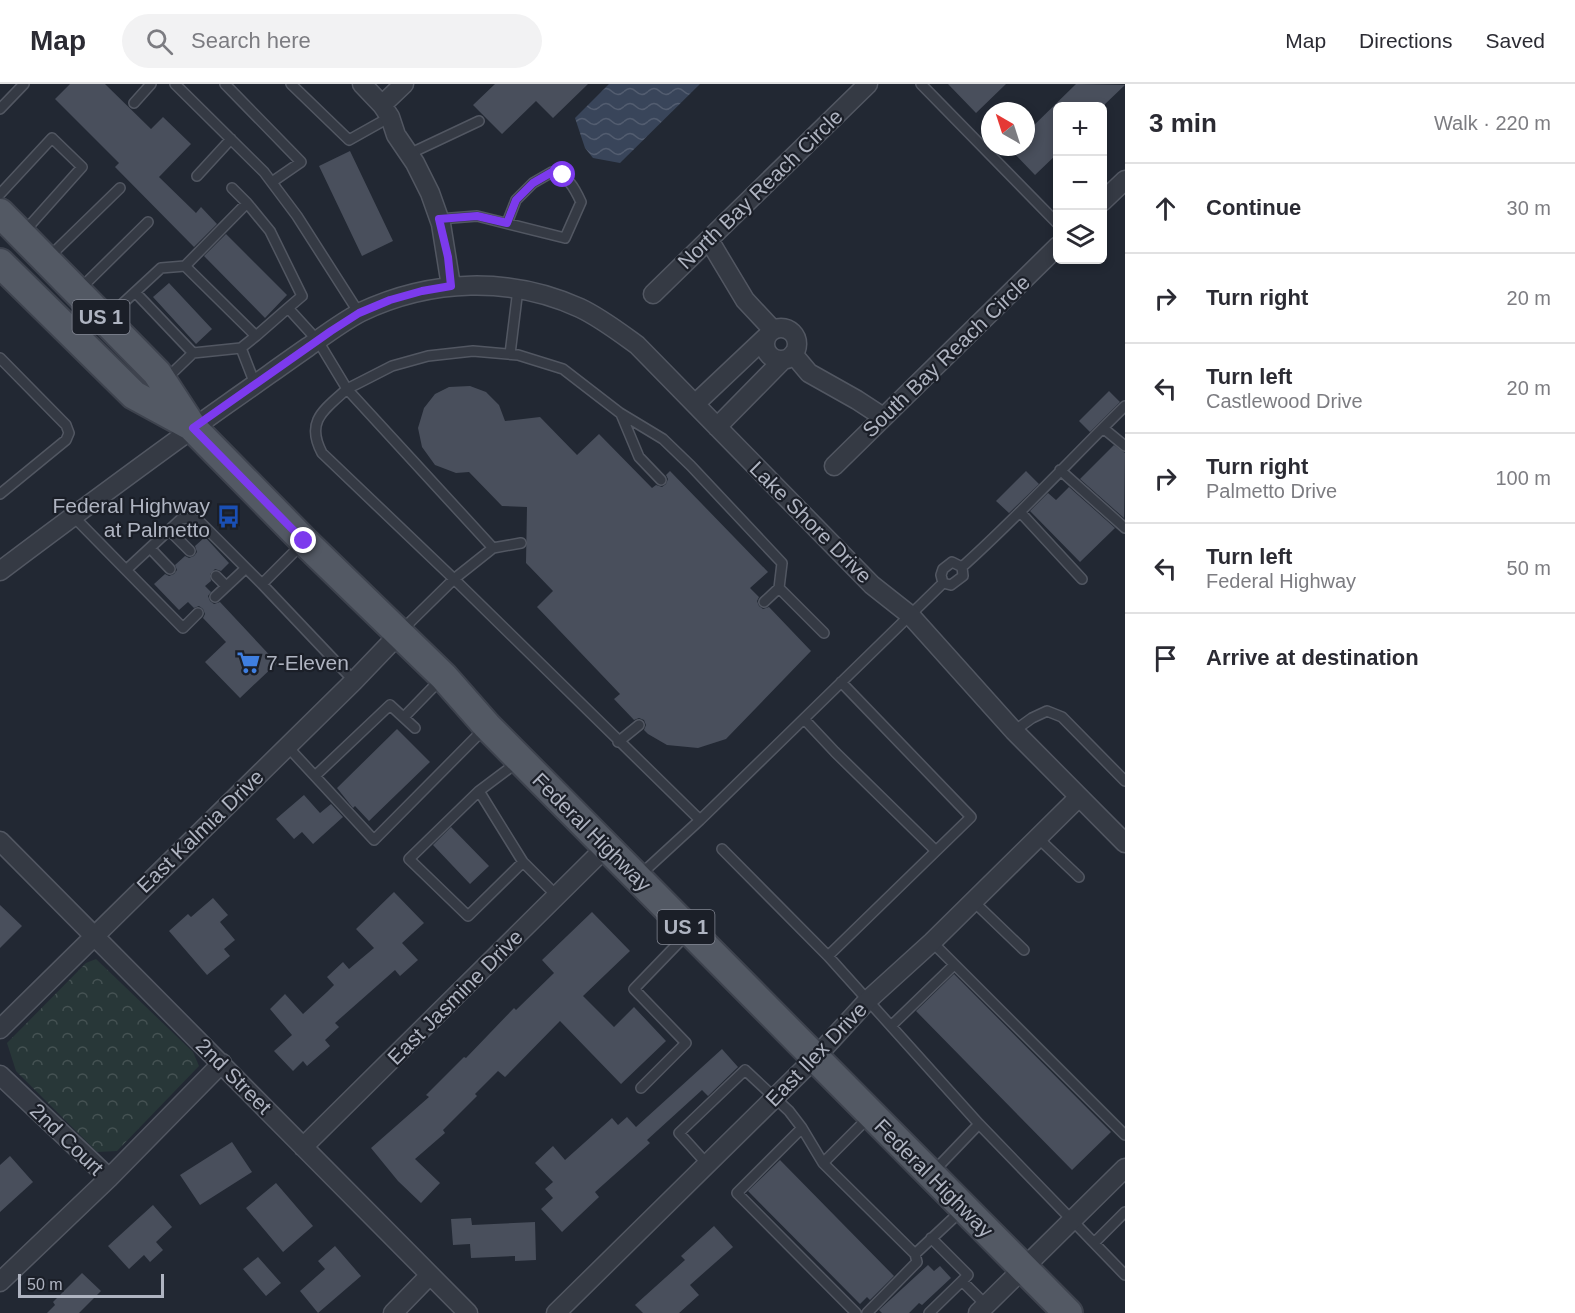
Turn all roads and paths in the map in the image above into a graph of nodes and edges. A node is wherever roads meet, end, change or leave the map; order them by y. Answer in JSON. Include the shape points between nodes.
{"nodes":[{"id":1,"x":24,"y":84,"type":"edge"},
{"id":2,"x":151,"y":84,"type":"edge"},
{"id":3,"x":175,"y":84,"type":"edge"},
{"id":4,"x":225,"y":84,"type":"edge"},
{"id":5,"x":291,"y":84,"type":"edge"},
{"id":6,"x":362,"y":84,"type":"edge"},
{"id":7,"x":404,"y":84,"type":"edge"},
{"id":8,"x":868,"y":84,"type":"edge"},
{"id":9,"x":921,"y":84,"type":"edge"},
{"id":10,"x":134,"y":103,"type":"dead end"},
{"id":11,"x":0,"y":109,"type":"edge"},
{"id":12,"x":386,"y":111,"type":"junction"},
{"id":13,"x":480,"y":121,"type":"dead end"},
{"id":14,"x":231,"y":139,"type":"junction"},
{"id":15,"x":409,"y":154,"type":"junction"},
{"id":16,"x":197,"y":176,"type":"dead end"},
{"id":17,"x":1125,"y":180,"type":"edge"},
{"id":18,"x":272,"y":182,"type":"junction"},
{"id":19,"x":120,"y":188,"type":"dead end"},
{"id":20,"x":232,"y":188,"type":"dead end"},
{"id":21,"x":0,"y":194,"type":"edge"},
{"id":22,"x":1107,"y":197,"type":"edge"},
{"id":23,"x":248,"y":203,"type":"junction"},
{"id":24,"x":0,"y":213,"type":"edge"},
{"id":25,"x":439,"y":219,"type":"junction"},
{"id":26,"x":1053,"y":220,"type":"edge"},
{"id":27,"x":148,"y":222,"type":"dead end"},
{"id":28,"x":507,"y":223,"type":"junction"},
{"id":29,"x":21,"y":234,"type":"junction"},
{"id":30,"x":709,"y":240,"type":"junction"},
{"id":31,"x":1053,"y":251,"type":"edge"},
{"id":32,"x":46,"y":260,"type":"junction"},
{"id":33,"x":185,"y":266,"type":"junction"},
{"id":34,"x":3,"y":273,"type":"edge"},
{"id":35,"x":451,"y":286,"type":"junction"},
{"id":36,"x":518,"y":289,"type":"junction"},
{"id":37,"x":77,"y":291,"type":"junction"},
{"id":38,"x":135,"y":292,"type":"junction"},
{"id":39,"x":652,"y":294,"type":"dead end"},
{"id":40,"x":288,"y":308,"type":"junction"},
{"id":41,"x":359,"y":313,"type":"junction"},
{"id":42,"x":105,"y":321,"type":"junction"},
{"id":43,"x":769,"y":334,"type":"junction"},
{"id":44,"x":256,"y":336,"type":"junction"},
{"id":45,"x":318,"y":340,"type":"junction"},
{"id":46,"x":241,"y":348,"type":"junction"},
{"id":47,"x":193,"y":353,"type":"junction"},
{"id":48,"x":510,"y":354,"type":"junction"},
{"id":49,"x":788,"y":357,"type":"junction"},
{"id":50,"x":0,"y":358,"type":"edge"},
{"id":51,"x":163,"y":383,"type":"junction"},
{"id":52,"x":255,"y":384,"type":"junction"},
{"id":53,"x":347,"y":389,"type":"junction"},
{"id":54,"x":695,"y":404,"type":"junction"},
{"id":55,"x":1125,"y":406,"type":"edge"},
{"id":56,"x":620,"y":413,"type":"junction"},
{"id":57,"x":883,"y":417,"type":"junction"},
{"id":58,"x":717,"y":427,"type":"junction"},
{"id":59,"x":193,"y":428,"type":"junction"},
{"id":60,"x":1102,"y":428,"type":"junction"},
{"id":61,"x":1125,"y":446,"type":"edge"},
{"id":62,"x":834,"y":466,"type":"dead end"},
{"id":63,"x":1060,"y":470,"type":"junction"},
{"id":64,"x":661,"y":480,"type":"dead end"},
{"id":65,"x":0,"y":494,"type":"edge"},
{"id":66,"x":1021,"y":513,"type":"junction"},
{"id":67,"x":74,"y":517,"type":"junction"},
{"id":68,"x":1125,"y":528,"type":"edge"},
{"id":69,"x":169,"y":530,"type":"junction"},
{"id":70,"x":304,"y":541,"type":"junction"},
{"id":71,"x":521,"y":543,"type":"dead end"},
{"id":72,"x":150,"y":548,"type":"junction"},
{"id":73,"x":493,"y":548,"type":"junction"},
{"id":74,"x":190,"y":551,"type":"dead end"},
{"id":75,"x":246,"y":567,"type":"junction"},
{"id":76,"x":962,"y":567,"type":"junction"},
{"id":77,"x":170,"y":569,"type":"dead end"},
{"id":78,"x":126,"y":570,"type":"junction"},
{"id":79,"x":0,"y":571,"type":"edge"},
{"id":80,"x":216,"y":576,"type":"dead end"},
{"id":81,"x":454,"y":579,"type":"junction"},
{"id":82,"x":1082,"y":579,"type":"dead end"},
{"id":83,"x":943,"y":583,"type":"junction"},
{"id":84,"x":262,"y":584,"type":"junction"},
{"id":85,"x":226,"y":586,"type":"junction"},
{"id":86,"x":779,"y":588,"type":"junction"},
{"id":87,"x":215,"y":597,"type":"dead end"},
{"id":88,"x":764,"y":602,"type":"dead end"},
{"id":89,"x":198,"y":613,"type":"dead end"},
{"id":90,"x":910,"y":615,"type":"junction"},
{"id":91,"x":400,"y":633,"type":"junction"},
{"id":92,"x":824,"y":633,"type":"dead end"},
{"id":93,"x":444,"y":677,"type":"junction"},
{"id":94,"x":354,"y":681,"type":"junction"},
{"id":95,"x":841,"y":682,"type":"junction"},
{"id":96,"x":404,"y":717,"type":"junction"},
{"id":97,"x":804,"y":719,"type":"junction"},
{"id":98,"x":639,"y":725,"type":"dead end"},
{"id":99,"x":487,"y":726,"type":"junction"},
{"id":100,"x":415,"y":728,"type":"dead end"},
{"id":101,"x":1014,"y":731,"type":"junction"},
{"id":102,"x":618,"y":742,"type":"junction"},
{"id":103,"x":287,"y":746,"type":"junction"},
{"id":104,"x":520,"y":760,"type":"junction"},
{"id":105,"x":315,"y":776,"type":"junction"},
{"id":106,"x":1125,"y":781,"type":"edge"},
{"id":107,"x":479,"y":791,"type":"junction"},
{"id":108,"x":1079,"y":797,"type":"junction"},
{"id":109,"x":699,"y":820,"type":"junction"},
{"id":110,"x":1038,"y":838,"type":"junction"},
{"id":111,"x":0,"y":840,"type":"edge"},
{"id":112,"x":1125,"y":843,"type":"edge"},
{"id":113,"x":606,"y":847,"type":"junction"},
{"id":114,"x":722,"y":849,"type":"dead end"},
{"id":115,"x":935,"y":850,"type":"junction"},
{"id":116,"x":523,"y":862,"type":"junction"},
{"id":117,"x":1079,"y":877,"type":"dead end"},
{"id":118,"x":637,"y":878,"type":"junction"},
{"id":119,"x":557,"y":896,"type":"junction"},
{"id":120,"x":974,"y":901,"type":"junction"},
{"id":121,"x":690,"y":931,"type":"junction"},
{"id":122,"x":94,"y":935,"type":"junction"},
{"id":123,"x":932,"y":942,"type":"junction"},
{"id":124,"x":1024,"y":951,"type":"dead end"},
{"id":125,"x":828,"y":956,"type":"junction"},
{"id":126,"x":954,"y":965,"type":"junction"},
{"id":127,"x":868,"y":1000,"type":"junction"},
{"id":128,"x":891,"y":1026,"type":"junction"},
{"id":129,"x":0,"y":1029,"type":"edge"},
{"id":130,"x":815,"y":1058,"type":"junction"},
{"id":131,"x":222,"y":1063,"type":"junction"},
{"id":132,"x":0,"y":1075,"type":"edge"},
{"id":133,"x":641,"y":1088,"type":"dead end"},
{"id":134,"x":775,"y":1097,"type":"junction"},
{"id":135,"x":871,"y":1114,"type":"junction"},
{"id":136,"x":979,"y":1124,"type":"junction"},
{"id":137,"x":802,"y":1128,"type":"junction"},
{"id":138,"x":1125,"y":1135,"type":"edge"},
{"id":139,"x":303,"y":1147,"type":"junction"},
{"id":140,"x":823,"y":1163,"type":"junction"},
{"id":141,"x":707,"y":1164,"type":"junction"},
{"id":142,"x":1125,"y":1168,"type":"edge"},
{"id":143,"x":930,"y":1174,"type":"junction"},
{"id":144,"x":109,"y":1178,"type":"junction"},
{"id":145,"x":964,"y":1208,"type":"junction"},
{"id":146,"x":1125,"y":1212,"type":"edge"},
{"id":147,"x":1072,"y":1220,"type":"junction"},
{"id":148,"x":932,"y":1238,"type":"junction"},
{"id":149,"x":1094,"y":1242,"type":"junction"},
{"id":150,"x":915,"y":1254,"type":"junction"},
{"id":151,"x":1023,"y":1268,"type":"junction"},
{"id":152,"x":430,"y":1275,"type":"junction"},
{"id":153,"x":1125,"y":1275,"type":"edge"},
{"id":154,"x":962,"y":1281,"type":"junction"},
{"id":155,"x":0,"y":1282,"type":"edge"},
{"id":156,"x":982,"y":1310,"type":"edge"},
{"id":157,"x":393,"y":1313,"type":"edge"},
{"id":158,"x":468,"y":1313,"type":"edge"},
{"id":159,"x":556,"y":1313,"type":"edge"},
{"id":160,"x":856,"y":1313,"type":"edge"},
{"id":161,"x":867,"y":1313,"type":"edge"},
{"id":162,"x":929,"y":1313,"type":"edge"},
{"id":163,"x":1068,"y":1313,"type":"edge"}],
"edges":[{"from":1,"to":11,"type":"lane"},
{"from":2,"to":10,"type":"lane"},
{"from":3,"to":14,"type":"lane"},
{"from":4,"to":18,"type":"lane","via":[[301,162]]},
{"from":5,"to":12,"type":"lane","via":[[349,140]]},
{"from":6,"to":12,"type":"street"},
{"from":7,"to":12,"type":"street"},
{"from":8,"to":30,"type":"street","name":"North Bay Reach Circle"},
{"from":9,"to":26,"type":"lane"},
{"from":12,"to":15,"type":"street"},
{"from":13,"to":15,"type":"lane"},
{"from":14,"to":16,"type":"lane"},
{"from":14,"to":18,"type":"lane"},
{"from":15,"to":25,"type":"street"},
{"from":17,"to":22,"type":"street"},
{"from":18,"to":41,"type":"lane"},
{"from":19,"to":32,"type":"lane"},
{"from":20,"to":23,"type":"lane"},
{"from":21,"to":29,"type":"lane","via":[[52,138],[82,167]]},
{"from":23,"to":33,"type":"lane"},
{"from":23,"to":40,"type":"lane","via":[[270,231],[302,296]]},
{"from":24,"to":29,"type":"main road","name":"Federal Highway","number":"US 1"},
{"from":25,"to":28,"type":"lane","via":[[477,216]]},
{"from":25,"to":35,"type":"street"},
{"from":27,"to":37,"type":"lane"},
{"from":28,"to":28,"type":"lane","via":[[565,238],[581,202],[573,185],[563,175],[552,172],[516,200]]},
{"from":29,"to":32,"type":"main road","name":"Federal Highway","number":"US 1"},
{"from":30,"to":39,"type":"street","name":"North Bay Reach Circle"},
{"from":30,"to":43,"type":"street"},
{"from":31,"to":57,"type":"street","name":"South Bay Reach Circle"},
{"from":32,"to":37,"type":"main road","name":"Federal Highway","number":"US 1"},
{"from":33,"to":38,"type":"lane","via":[[161,268]]},
{"from":33,"to":44,"type":"lane"},
{"from":34,"to":59,"type":"main road","name":"Federal Highway","number":"US 1","via":[[134,395]]},
{"from":35,"to":36,"type":"street","name":"Lake Shore Drive"},
{"from":35,"to":41,"type":"street","name":"Lake Shore Drive","via":[[390,300]]},
{"from":36,"to":48,"type":"lane"},
{"from":36,"to":54,"type":"street","name":"Lake Shore Drive","via":[[581,309],[611,325],[637,345]]},
{"from":37,"to":42,"type":"main road","name":"Federal Highway","number":"US 1"},
{"from":38,"to":42,"type":"lane"},
{"from":38,"to":47,"type":"lane"},
{"from":40,"to":44,"type":"lane"},
{"from":40,"to":45,"type":"lane"},
{"from":41,"to":45,"type":"street","name":"Lake Shore Drive"},
{"from":42,"to":51,"type":"main road","name":"Federal Highway","number":"US 1"},
{"from":43,"to":49,"type":"street","via":[[765,347],[769,356]]},
{"from":43,"to":49,"type":"street","via":[[786,328],[793,333],[797,346]]},
{"from":43,"to":54,"type":"street"},
{"from":44,"to":46,"type":"lane"},
{"from":45,"to":52,"type":"street","name":"Lake Shore Drive"},
{"from":45,"to":53,"type":"lane"},
{"from":46,"to":47,"type":"lane"},
{"from":46,"to":52,"type":"lane"},
{"from":47,"to":51,"type":"lane"},
{"from":48,"to":53,"type":"lane","via":[[473,351],[428,356],[392,366]]},
{"from":48,"to":56,"type":"lane","via":[[563,369]]},
{"from":49,"to":57,"type":"street"},
{"from":49,"to":58,"type":"street"},
{"from":50,"to":65,"type":"lane","via":[[66,425],[69,433],[66,440]]},
{"from":51,"to":59,"type":"main road","name":"Federal Highway","number":"US 1"},
{"from":52,"to":59,"type":"street","name":"Lake Shore Drive"},
{"from":53,"to":73,"type":"lane"},
{"from":53,"to":81,"type":"lane","via":[[320,414],[315,441],[322,453]]},
{"from":54,"to":58,"type":"street","name":"Lake Shore Drive"},
{"from":55,"to":60,"type":"lane"},
{"from":56,"to":64,"type":"lane","via":[[639,456]]},
{"from":56,"to":86,"type":"lane","via":[[663,439],[782,563]]},
{"from":57,"to":62,"type":"street","name":"South Bay Reach Circle"},
{"from":58,"to":90,"type":"street","name":"Lake Shore Drive","via":[[873,585]]},
{"from":59,"to":67,"type":"street","name":"Lake Shore Drive"},
{"from":59,"to":70,"type":"main road","name":"Federal Highway","number":"US 1"},
{"from":60,"to":61,"type":"lane"},
{"from":60,"to":63,"type":"lane"},
{"from":63,"to":66,"type":"lane"},
{"from":63,"to":68,"type":"lane"},
{"from":66,"to":76,"type":"lane"},
{"from":66,"to":82,"type":"lane"},
{"from":67,"to":78,"type":"lane"},
{"from":67,"to":79,"type":"street","name":"Lake Shore Drive"},
{"from":69,"to":72,"type":"lane"},
{"from":69,"to":74,"type":"lane"},
{"from":69,"to":75,"type":"lane","via":[[181,519],[199,521]]},
{"from":70,"to":84,"type":"lane"},
{"from":70,"to":91,"type":"main road","name":"Federal Highway","number":"US 1"},
{"from":71,"to":73,"type":"lane"},
{"from":72,"to":77,"type":"lane"},
{"from":72,"to":78,"type":"lane"},
{"from":73,"to":81,"type":"lane"},
{"from":75,"to":84,"type":"lane"},
{"from":75,"to":85,"type":"lane"},
{"from":76,"to":83,"type":"lane","via":[[963,576],[958,581],[951,585]]},
{"from":76,"to":83,"type":"lane","via":[[952,562],[945,567]]},
{"from":78,"to":89,"type":"lane","via":[[183,628]]},
{"from":80,"to":85,"type":"lane"},
{"from":81,"to":91,"type":"lane"},
{"from":81,"to":102,"type":"lane"},
{"from":83,"to":90,"type":"lane"},
{"from":84,"to":94,"type":"lane"},
{"from":85,"to":87,"type":"lane"},
{"from":86,"to":88,"type":"lane"},
{"from":86,"to":92,"type":"lane"},
{"from":90,"to":95,"type":"lane"},
{"from":90,"to":101,"type":"street","name":"Lake Shore Drive"},
{"from":91,"to":93,"type":"main road","name":"Federal Highway","number":"US 1"},
{"from":91,"to":94,"type":"street","name":"East Kalmia Drive"},
{"from":93,"to":96,"type":"lane"},
{"from":93,"to":99,"type":"main road","name":"Federal Highway","number":"US 1"},
{"from":94,"to":103,"type":"street","name":"East Kalmia Drive"},
{"from":95,"to":97,"type":"lane"},
{"from":95,"to":115,"type":"lane","via":[[971,817]]},
{"from":96,"to":100,"type":"lane"},
{"from":96,"to":105,"type":"lane","via":[[390,705]]},
{"from":97,"to":109,"type":"lane"},
{"from":97,"to":115,"type":"lane"},
{"from":98,"to":102,"type":"lane"},
{"from":99,"to":104,"type":"main road","name":"Federal Highway","number":"US 1"},
{"from":99,"to":105,"type":"lane","via":[[374,840]]},
{"from":101,"to":106,"type":"lane","via":[[1047,711],[1062,717]]},
{"from":101,"to":108,"type":"street","name":"Lake Shore Drive"},
{"from":102,"to":109,"type":"lane"},
{"from":103,"to":105,"type":"lane"},
{"from":103,"to":122,"type":"street","name":"East Kalmia Drive"},
{"from":104,"to":107,"type":"lane"},
{"from":104,"to":113,"type":"main road","name":"Federal Highway","number":"US 1"},
{"from":107,"to":116,"type":"lane"},
{"from":107,"to":116,"type":"lane","via":[[409,859],[468,916]]},
{"from":108,"to":110,"type":"street","name":"East Ilex Drive"},
{"from":108,"to":112,"type":"street","name":"Lake Shore Drive"},
{"from":109,"to":118,"type":"lane"},
{"from":110,"to":117,"type":"lane"},
{"from":110,"to":120,"type":"street","name":"East Ilex Drive"},
{"from":111,"to":122,"type":"street","name":"2nd Street"},
{"from":113,"to":118,"type":"main road","name":"Federal Highway","number":"US 1"},
{"from":113,"to":119,"type":"street","name":"East Jasmine Drive"},
{"from":114,"to":125,"type":"lane"},
{"from":115,"to":125,"type":"lane"},
{"from":116,"to":119,"type":"lane"},
{"from":118,"to":121,"type":"main road","name":"Federal Highway","number":"US 1"},
{"from":119,"to":139,"type":"street","name":"East Jasmine Drive"},
{"from":120,"to":123,"type":"street","name":"East Ilex Drive"},
{"from":120,"to":124,"type":"lane"},
{"from":121,"to":130,"type":"main road","name":"Federal Highway","number":"US 1"},
{"from":121,"to":133,"type":"lane","via":[[634,989],[686,1043]]},
{"from":122,"to":129,"type":"street","name":"East Kalmia Drive"},
{"from":122,"to":131,"type":"street","name":"2nd Street"},
{"from":123,"to":126,"type":"lane"},
{"from":123,"to":127,"type":"street","name":"East Ilex Drive"},
{"from":125,"to":127,"type":"lane"},
{"from":126,"to":128,"type":"lane"},
{"from":126,"to":138,"type":"lane"},
{"from":127,"to":128,"type":"lane"},
{"from":127,"to":130,"type":"street","name":"East Ilex Drive"},
{"from":128,"to":136,"type":"lane"},
{"from":130,"to":134,"type":"street","name":"East Ilex Drive"},
{"from":130,"to":135,"type":"main road","name":"Federal Highway","number":"US 1"},
{"from":131,"to":139,"type":"street","name":"2nd Street"},
{"from":131,"to":144,"type":"street"},
{"from":132,"to":144,"type":"street","name":"2nd Court"},
{"from":134,"to":137,"type":"lane"},
{"from":134,"to":141,"type":"street","name":"East Ilex Drive"},
{"from":134,"to":141,"type":"lane","via":[[745,1070],[679,1133]]},
{"from":135,"to":140,"type":"lane"},
{"from":135,"to":143,"type":"main road","name":"Federal Highway","number":"US 1"},
{"from":136,"to":143,"type":"lane"},
{"from":136,"to":147,"type":"lane"},
{"from":137,"to":140,"type":"lane"},
{"from":137,"to":160,"type":"lane","via":[[737,1193]]},
{"from":139,"to":152,"type":"street","name":"2nd Street"},
{"from":140,"to":150,"type":"lane"},
{"from":141,"to":159,"type":"street","name":"East Ilex Drive"},
{"from":142,"to":147,"type":"street"},
{"from":143,"to":145,"type":"main road","name":"Federal Highway","number":"US 1"},
{"from":144,"to":155,"type":"street"},
{"from":145,"to":148,"type":"lane"},
{"from":145,"to":151,"type":"main road","name":"Federal Highway","number":"US 1"},
{"from":146,"to":149,"type":"lane"},
{"from":147,"to":149,"type":"lane"},
{"from":147,"to":151,"type":"street"},
{"from":148,"to":150,"type":"lane"},
{"from":148,"to":154,"type":"lane","via":[[969,1275]]},
{"from":149,"to":153,"type":"lane"},
{"from":150,"to":161,"type":"lane","via":[[917,1262]]},
{"from":151,"to":156,"type":"street"},
{"from":151,"to":163,"type":"main road","name":"Federal Highway","number":"US 1"},
{"from":152,"to":157,"type":"street"},
{"from":152,"to":158,"type":"street","name":"2nd Street"},
{"from":154,"to":156,"type":"lane"},
{"from":154,"to":162,"type":"lane"}]}
